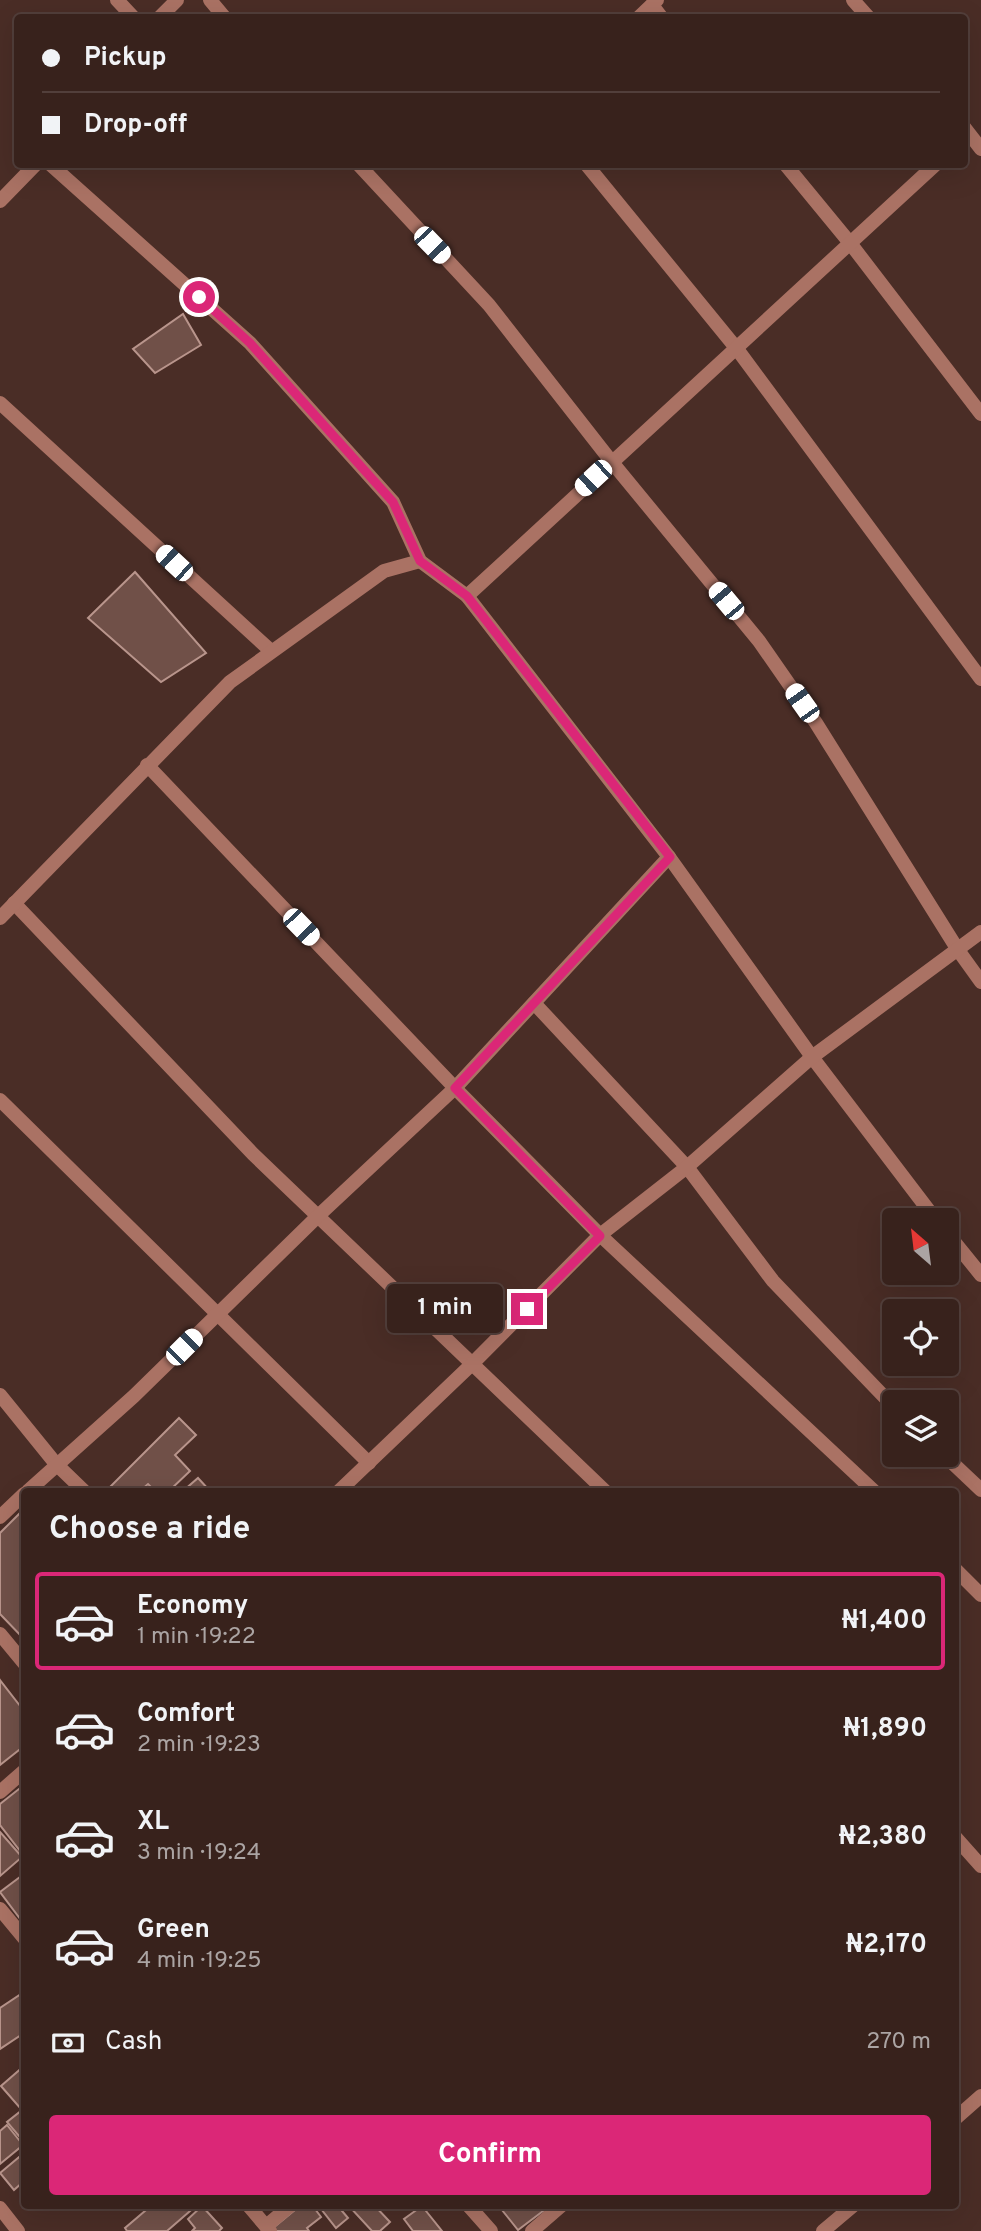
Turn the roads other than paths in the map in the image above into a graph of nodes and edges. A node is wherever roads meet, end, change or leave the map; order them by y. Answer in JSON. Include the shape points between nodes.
{"nodes":[{"id":1,"x":117,"y":0,"type":"edge"},
{"id":2,"x":177,"y":0,"type":"edge"},
{"id":3,"x":210,"y":0,"type":"edge"},
{"id":4,"x":853,"y":0,"type":"edge"},
{"id":5,"x":130,"y":14,"type":"edge"},
{"id":6,"x":163,"y":14,"type":"edge"},
{"id":7,"x":222,"y":14,"type":"edge"},
{"id":8,"x":865,"y":14,"type":"edge"},
{"id":9,"x":968,"y":135,"type":"edge"},
{"id":10,"x":981,"y":149,"type":"edge"},
{"id":11,"x":32,"y":168,"type":"edge"},
{"id":12,"x":54,"y":168,"type":"edge"},
{"id":13,"x":362,"y":168,"type":"edge"},
{"id":14,"x":589,"y":168,"type":"edge"},
{"id":15,"x":788,"y":168,"type":"edge"},
{"id":16,"x":932,"y":168,"type":"edge"},
{"id":17,"x":1,"y":196,"type":"edge"},
{"id":18,"x":850,"y":243,"type":"junction"},
{"id":19,"x":737,"y":349,"type":"junction"},
{"id":20,"x":0,"y":403,"type":"edge"},
{"id":21,"x":981,"y":414,"type":"edge"},
{"id":22,"x":611,"y":461,"type":"junction"},
{"id":23,"x":420,"y":561,"type":"junction"},
{"id":24,"x":467,"y":596,"type":"junction"},
{"id":25,"x":271,"y":651,"type":"junction"},
{"id":26,"x":981,"y":679,"type":"edge"},
{"id":27,"x":146,"y":765,"type":"junction"},
{"id":28,"x":670,"y":857,"type":"junction"},
{"id":29,"x":15,"y":903,"type":"junction"},
{"id":30,"x":0,"y":918,"type":"edge"},
{"id":31,"x":981,"y":932,"type":"edge"},
{"id":32,"x":958,"y":950,"type":"junction"},
{"id":33,"x":981,"y":982,"type":"edge"},
{"id":34,"x":534,"y":1003,"type":"junction"},
{"id":35,"x":812,"y":1057,"type":"junction"},
{"id":36,"x":455,"y":1088,"type":"junction"},
{"id":37,"x":0,"y":1100,"type":"edge"},
{"id":38,"x":687,"y":1167,"type":"junction"},
{"id":39,"x":927,"y":1208,"type":"edge"},
{"id":40,"x":317,"y":1216,"type":"junction"},
{"id":41,"x":600,"y":1236,"type":"junction"},
{"id":42,"x":959,"y":1248,"type":"edge"},
{"id":43,"x":981,"y":1275,"type":"edge"},
{"id":44,"x":217,"y":1314,"type":"junction"},
{"id":45,"x":472,"y":1364,"type":"junction"},
{"id":46,"x":0,"y":1395,"type":"edge"},
{"id":47,"x":882,"y":1395,"type":"edge"},
{"id":48,"x":369,"y":1463,"type":"junction"},
{"id":49,"x":56,"y":1464,"type":"junction"},
{"id":50,"x":957,"y":1467,"type":"edge"},
{"id":51,"x":30,"y":1488,"type":"edge"},
{"id":52,"x":81,"y":1488,"type":"edge"},
{"id":53,"x":346,"y":1488,"type":"edge"},
{"id":54,"x":602,"y":1488,"type":"edge"},
{"id":55,"x":871,"y":1488,"type":"edge"},
{"id":56,"x":981,"y":1490,"type":"edge"},
{"id":57,"x":21,"y":1497,"type":"edge"},
{"id":58,"x":0,"y":1517,"type":"edge"},
{"id":59,"x":959,"y":1573,"type":"edge"},
{"id":60,"x":981,"y":1595,"type":"edge"},
{"id":61,"x":0,"y":1634,"type":"edge"},
{"id":62,"x":21,"y":1659,"type":"edge"},
{"id":63,"x":21,"y":1774,"type":"edge"},
{"id":64,"x":0,"y":1792,"type":"edge"},
{"id":65,"x":959,"y":1848,"type":"edge"},
{"id":66,"x":981,"y":1866,"type":"edge"},
{"id":67,"x":0,"y":1909,"type":"edge"},
{"id":68,"x":21,"y":1934,"type":"edge"},
{"id":69,"x":981,"y":2096,"type":"edge"},
{"id":70,"x":959,"y":2115,"type":"edge"},
{"id":71,"x":0,"y":2208,"type":"edge"},
{"id":72,"x":251,"y":2209,"type":"edge"},
{"id":73,"x":286,"y":2209,"type":"edge"},
{"id":74,"x":472,"y":2209,"type":"edge"},
{"id":75,"x":557,"y":2209,"type":"edge"},
{"id":76,"x":849,"y":2209,"type":"edge"},
{"id":77,"x":268,"y":2228,"type":"edge"},
{"id":78,"x":18,"y":2231,"type":"edge"},
{"id":79,"x":491,"y":2231,"type":"edge"},
{"id":80,"x":532,"y":2231,"type":"edge"},
{"id":81,"x":823,"y":2231,"type":"edge"}],
"edges":[{"from":1,"to":5,"type":"street"},
{"from":2,"to":6,"type":"street"},
{"from":3,"to":7,"type":"street"},
{"from":4,"to":8,"type":"street"},
{"from":9,"to":10,"type":"street"},
{"from":11,"to":17,"type":"street"},
{"from":12,"to":23,"type":"street","via":[[250,343],[393,502]]},
{"from":13,"to":22,"type":"street","via":[[489,304]]},
{"from":14,"to":19,"type":"street"},
{"from":15,"to":18,"type":"street"},
{"from":16,"to":18,"type":"street"},
{"from":18,"to":19,"type":"street"},
{"from":18,"to":21,"type":"street"},
{"from":19,"to":22,"type":"street"},
{"from":19,"to":26,"type":"street"},
{"from":20,"to":25,"type":"street"},
{"from":22,"to":24,"type":"street"},
{"from":22,"to":32,"type":"street","via":[[759,641],[816,723]]},
{"from":23,"to":24,"type":"street"},
{"from":23,"to":25,"type":"street","via":[[384,570]]},
{"from":24,"to":28,"type":"street"},
{"from":25,"to":27,"type":"street","via":[[230,682]]},
{"from":27,"to":29,"type":"street"},
{"from":27,"to":36,"type":"street"},
{"from":28,"to":34,"type":"street"},
{"from":28,"to":35,"type":"street"},
{"from":29,"to":30,"type":"street"},
{"from":29,"to":40,"type":"street"},
{"from":31,"to":32,"type":"street"},
{"from":32,"to":33,"type":"street"},
{"from":32,"to":35,"type":"street"},
{"from":34,"to":36,"type":"street"},
{"from":34,"to":38,"type":"street"},
{"from":35,"to":38,"type":"street"},
{"from":35,"to":39,"type":"street"},
{"from":36,"to":40,"type":"street"},
{"from":36,"to":41,"type":"street"},
{"from":37,"to":44,"type":"street"},
{"from":38,"to":41,"type":"street"},
{"from":38,"to":47,"type":"street","via":[[772,1281]]},
{"from":40,"to":44,"type":"street"},
{"from":40,"to":45,"type":"street"},
{"from":41,"to":45,"type":"street"},
{"from":41,"to":55,"type":"street"},
{"from":42,"to":43,"type":"street"},
{"from":44,"to":48,"type":"street"},
{"from":44,"to":49,"type":"street"},
{"from":45,"to":48,"type":"street"},
{"from":45,"to":54,"type":"street"},
{"from":46,"to":49,"type":"street"},
{"from":48,"to":53,"type":"street"},
{"from":49,"to":51,"type":"street"},
{"from":49,"to":52,"type":"street"},
{"from":50,"to":56,"type":"street"},
{"from":57,"to":58,"type":"street"},
{"from":59,"to":60,"type":"street"},
{"from":61,"to":62,"type":"street"},
{"from":63,"to":64,"type":"street"},
{"from":65,"to":66,"type":"street"},
{"from":67,"to":68,"type":"street"},
{"from":69,"to":70,"type":"street"},
{"from":71,"to":78,"type":"street"},
{"from":72,"to":77,"type":"street"},
{"from":73,"to":77,"type":"street"},
{"from":74,"to":79,"type":"street"},
{"from":75,"to":80,"type":"street"},
{"from":76,"to":81,"type":"street"}]}
